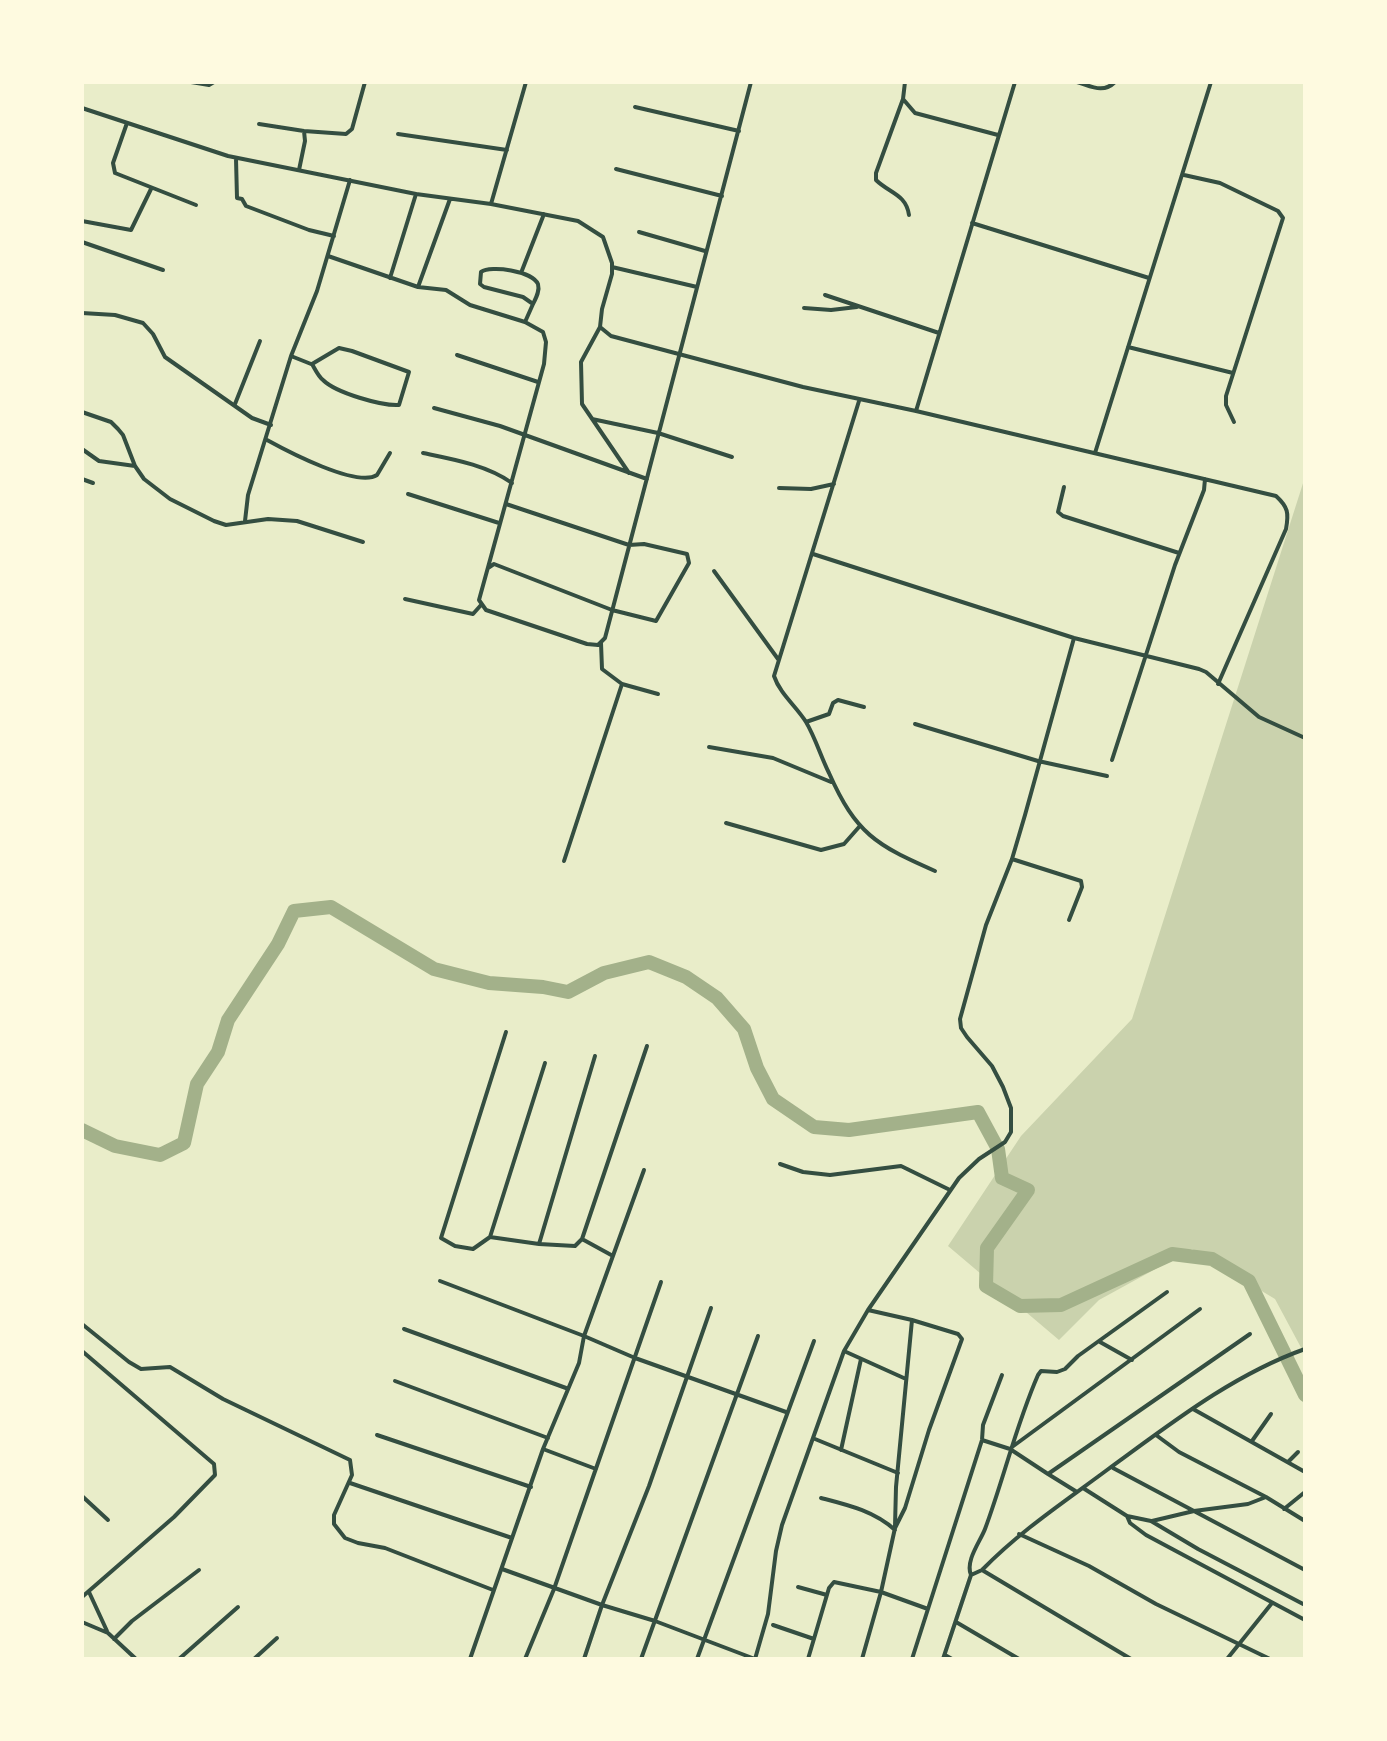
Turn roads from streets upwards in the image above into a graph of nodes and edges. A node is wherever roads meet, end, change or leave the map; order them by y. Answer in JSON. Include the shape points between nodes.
{"nodes":[{"id":1,"x":191,"y":82,"type":"edge"},
{"id":2,"x":214,"y":82,"type":"edge"},
{"id":3,"x":365,"y":82,"type":"edge"},
{"id":4,"x":526,"y":82,"type":"edge"},
{"id":5,"x":751,"y":82,"type":"edge"},
{"id":6,"x":905,"y":82,"type":"edge"},
{"id":7,"x":1015,"y":82,"type":"edge"},
{"id":8,"x":1077,"y":82,"type":"edge"},
{"id":9,"x":1115,"y":82,"type":"edge"},
{"id":10,"x":1211,"y":82,"type":"edge"},
{"id":11,"x":903,"y":99,"type":"junction"},
{"id":12,"x":635,"y":107,"type":"dead end"},
{"id":13,"x":82,"y":108,"type":"edge"},
{"id":14,"x":127,"y":123,"type":"junction"},
{"id":15,"x":259,"y":124,"type":"dead end"},
{"id":16,"x":304,"y":131,"type":"junction"},
{"id":17,"x":739,"y":131,"type":"junction"},
{"id":18,"x":398,"y":134,"type":"dead end"},
{"id":19,"x":998,"y":136,"type":"junction"},
{"id":20,"x":507,"y":150,"type":"junction"},
{"id":21,"x":236,"y":158,"type":"junction"},
{"id":22,"x":616,"y":169,"type":"dead end"},
{"id":23,"x":299,"y":170,"type":"junction"},
{"id":24,"x":1184,"y":175,"type":"junction"},
{"id":25,"x":350,"y":180,"type":"junction"},
{"id":26,"x":151,"y":189,"type":"junction"},
{"id":27,"x":416,"y":194,"type":"junction"},
{"id":28,"x":722,"y":196,"type":"junction"},
{"id":29,"x":450,"y":198,"type":"junction"},
{"id":30,"x":82,"y":200,"type":"edge"},
{"id":31,"x":491,"y":204,"type":"junction"},
{"id":32,"x":196,"y":205,"type":"dead end"},
{"id":33,"x":544,"y":214,"type":"junction"},
{"id":34,"x":82,"y":215,"type":"edge"},
{"id":35,"x":909,"y":215,"type":"dead end"},
{"id":36,"x":82,"y":221,"type":"edge"},
{"id":37,"x":972,"y":223,"type":"junction"},
{"id":38,"x":639,"y":232,"type":"dead end"},
{"id":39,"x":334,"y":236,"type":"junction"},
{"id":40,"x":82,"y":242,"type":"edge"},
{"id":41,"x":706,"y":251,"type":"junction"},
{"id":42,"x":328,"y":256,"type":"junction"},
{"id":43,"x":612,"y":267,"type":"junction"},
{"id":44,"x":163,"y":270,"type":"dead end"},
{"id":45,"x":521,"y":273,"type":"junction"},
{"id":46,"x":390,"y":278,"type":"junction"},
{"id":47,"x":1149,"y":278,"type":"junction"},
{"id":48,"x":418,"y":287,"type":"junction"},
{"id":49,"x":697,"y":287,"type":"junction"},
{"id":50,"x":825,"y":295,"type":"dead end"},
{"id":51,"x":533,"y":304,"type":"junction"},
{"id":52,"x":859,"y":306,"type":"junction"},
{"id":53,"x":804,"y":308,"type":"dead end"},
{"id":54,"x":82,"y":313,"type":"edge"},
{"id":55,"x":525,"y":322,"type":"junction"},
{"id":56,"x":600,"y":327,"type":"junction"},
{"id":57,"x":939,"y":333,"type":"junction"},
{"id":58,"x":260,"y":341,"type":"dead end"},
{"id":59,"x":1128,"y":347,"type":"junction"},
{"id":60,"x":680,"y":353,"type":"junction"},
{"id":61,"x":457,"y":355,"type":"dead end"},
{"id":62,"x":291,"y":356,"type":"junction"},
{"id":63,"x":312,"y":364,"type":"junction"},
{"id":64,"x":1233,"y":373,"type":"junction"},
{"id":65,"x":538,"y":382,"type":"junction"},
{"id":66,"x":859,"y":401,"type":"junction"},
{"id":67,"x":235,"y":404,"type":"junction"},
{"id":68,"x":434,"y":408,"type":"dead end"},
{"id":69,"x":916,"y":411,"type":"junction"},
{"id":70,"x":82,"y":412,"type":"edge"},
{"id":71,"x":592,"y":419,"type":"junction"},
{"id":72,"x":1234,"y":422,"type":"dead end"},
{"id":73,"x":271,"y":425,"type":"junction"},
{"id":74,"x":658,"y":433,"type":"junction"},
{"id":75,"x":523,"y":435,"type":"junction"},
{"id":76,"x":266,"y":440,"type":"junction"},
{"id":77,"x":82,"y":449,"type":"edge"},
{"id":78,"x":390,"y":453,"type":"dead end"},
{"id":79,"x":423,"y":453,"type":"dead end"},
{"id":80,"x":1095,"y":453,"type":"junction"},
{"id":81,"x":732,"y":457,"type":"dead end"},
{"id":82,"x":135,"y":466,"type":"junction"},
{"id":83,"x":630,"y":474,"type":"junction"},
{"id":84,"x":82,"y":479,"type":"edge"},
{"id":85,"x":647,"y":479,"type":"junction"},
{"id":86,"x":1205,"y":479,"type":"junction"},
{"id":87,"x":93,"y":483,"type":"dead end"},
{"id":88,"x":512,"y":483,"type":"junction"},
{"id":89,"x":834,"y":484,"type":"junction"},
{"id":90,"x":1064,"y":487,"type":"dead end"},
{"id":91,"x":779,"y":488,"type":"dead end"},
{"id":92,"x":408,"y":494,"type":"dead end"},
{"id":93,"x":506,"y":504,"type":"junction"},
{"id":94,"x":245,"y":521,"type":"junction"},
{"id":95,"x":499,"y":523,"type":"junction"},
{"id":96,"x":363,"y":542,"type":"dead end"},
{"id":97,"x":629,"y":545,"type":"junction"},
{"id":98,"x":1179,"y":553,"type":"junction"},
{"id":99,"x":813,"y":554,"type":"junction"},
{"id":100,"x":488,"y":568,"type":"junction"},
{"id":101,"x":714,"y":571,"type":"dead end"},
{"id":102,"x":405,"y":599,"type":"dead end"},
{"id":103,"x":481,"y":605,"type":"junction"},
{"id":104,"x":612,"y":610,"type":"junction"},
{"id":105,"x":1074,"y":638,"type":"junction"},
{"id":106,"x":601,"y":643,"type":"junction"},
{"id":107,"x":1145,"y":655,"type":"junction"},
{"id":108,"x":778,"y":659,"type":"junction"},
{"id":109,"x":622,"y":684,"type":"junction"},
{"id":110,"x":1218,"y":684,"type":"junction"},
{"id":111,"x":658,"y":694,"type":"dead end"},
{"id":112,"x":864,"y":707,"type":"dead end"},
{"id":113,"x":806,"y":722,"type":"junction"},
{"id":114,"x":915,"y":724,"type":"dead end"},
{"id":115,"x":1305,"y":738,"type":"edge"},
{"id":116,"x":709,"y":747,"type":"dead end"},
{"id":117,"x":1112,"y":760,"type":"dead end"},
{"id":118,"x":1038,"y":761,"type":"junction"},
{"id":119,"x":1107,"y":776,"type":"dead end"},
{"id":120,"x":833,"y":783,"type":"junction"},
{"id":121,"x":726,"y":823,"type":"dead end"},
{"id":122,"x":859,"y":827,"type":"junction"},
{"id":123,"x":1012,"y":859,"type":"junction"},
{"id":124,"x":564,"y":861,"type":"dead end"},
{"id":125,"x":935,"y":871,"type":"dead end"},
{"id":126,"x":1069,"y":920,"type":"dead end"},
{"id":127,"x":506,"y":1032,"type":"dead end"},
{"id":128,"x":647,"y":1046,"type":"dead end"},
{"id":129,"x":595,"y":1056,"type":"dead end"},
{"id":130,"x":545,"y":1063,"type":"dead end"},
{"id":131,"x":780,"y":1164,"type":"dead end"},
{"id":132,"x":644,"y":1170,"type":"dead end"},
{"id":133,"x":950,"y":1190,"type":"junction"},
{"id":134,"x":490,"y":1237,"type":"junction"},
{"id":135,"x":582,"y":1239,"type":"junction"},
{"id":136,"x":539,"y":1244,"type":"junction"},
{"id":137,"x":613,"y":1256,"type":"junction"},
{"id":138,"x":440,"y":1281,"type":"dead end"},
{"id":139,"x":661,"y":1282,"type":"dead end"},
{"id":140,"x":1167,"y":1292,"type":"dead end"},
{"id":141,"x":711,"y":1308,"type":"dead end"},
{"id":142,"x":1200,"y":1309,"type":"dead end"},
{"id":143,"x":868,"y":1310,"type":"junction"},
{"id":144,"x":912,"y":1320,"type":"junction"},
{"id":145,"x":82,"y":1324,"type":"edge"},
{"id":146,"x":404,"y":1329,"type":"dead end"},
{"id":147,"x":1250,"y":1334,"type":"dead end"},
{"id":148,"x":584,"y":1336,"type":"junction"},
{"id":149,"x":758,"y":1336,"type":"dead end"},
{"id":150,"x":814,"y":1341,"type":"dead end"},
{"id":151,"x":1100,"y":1342,"type":"junction"},
{"id":152,"x":1305,"y":1349,"type":"edge"},
{"id":153,"x":82,"y":1351,"type":"edge"},
{"id":154,"x":844,"y":1351,"type":"junction"},
{"id":155,"x":635,"y":1358,"type":"junction"},
{"id":156,"x":861,"y":1359,"type":"junction"},
{"id":157,"x":1132,"y":1360,"type":"junction"},
{"id":158,"x":1002,"y":1375,"type":"dead end"},
{"id":159,"x":687,"y":1378,"type":"junction"},
{"id":160,"x":906,"y":1379,"type":"junction"},
{"id":161,"x":395,"y":1381,"type":"dead end"},
{"id":162,"x":566,"y":1388,"type":"junction"},
{"id":163,"x":736,"y":1394,"type":"junction"},
{"id":164,"x":1193,"y":1409,"type":"junction"},
{"id":165,"x":786,"y":1412,"type":"junction"},
{"id":166,"x":1271,"y":1414,"type":"dead end"},
{"id":167,"x":377,"y":1435,"type":"dead end"},
{"id":168,"x":1156,"y":1435,"type":"junction"},
{"id":169,"x":548,"y":1438,"type":"junction"},
{"id":170,"x":815,"y":1439,"type":"junction"},
{"id":171,"x":982,"y":1440,"type":"junction"},
{"id":172,"x":1252,"y":1441,"type":"junction"},
{"id":173,"x":543,"y":1449,"type":"junction"},
{"id":174,"x":1010,"y":1449,"type":"junction"},
{"id":175,"x":841,"y":1450,"type":"junction"},
{"id":176,"x":1298,"y":1452,"type":"dead end"},
{"id":177,"x":1288,"y":1462,"type":"junction"},
{"id":178,"x":1112,"y":1467,"type":"junction"},
{"id":179,"x":596,"y":1469,"type":"junction"},
{"id":180,"x":1305,"y":1472,"type":"edge"},
{"id":181,"x":898,"y":1473,"type":"junction"},
{"id":182,"x":1048,"y":1474,"type":"junction"},
{"id":183,"x":350,"y":1483,"type":"junction"},
{"id":184,"x":531,"y":1487,"type":"junction"},
{"id":185,"x":1083,"y":1488,"type":"junction"},
{"id":186,"x":1077,"y":1492,"type":"junction"},
{"id":187,"x":1305,"y":1492,"type":"edge"},
{"id":188,"x":82,"y":1496,"type":"edge"},
{"id":189,"x":1266,"y":1497,"type":"junction"},
{"id":190,"x":821,"y":1498,"type":"dead end"},
{"id":191,"x":1284,"y":1509,"type":"junction"},
{"id":192,"x":1194,"y":1511,"type":"junction"},
{"id":193,"x":1127,"y":1516,"type":"junction"},
{"id":194,"x":108,"y":1520,"type":"dead end"},
{"id":195,"x":1151,"y":1521,"type":"junction"},
{"id":196,"x":1305,"y":1521,"type":"edge"},
{"id":197,"x":895,"y":1529,"type":"junction"},
{"id":198,"x":1019,"y":1534,"type":"junction"},
{"id":199,"x":512,"y":1538,"type":"junction"},
{"id":200,"x":502,"y":1569,"type":"junction"},
{"id":201,"x":199,"y":1570,"type":"dead end"},
{"id":202,"x":982,"y":1570,"type":"junction"},
{"id":203,"x":1305,"y":1570,"type":"edge"},
{"id":204,"x":971,"y":1575,"type":"junction"},
{"id":205,"x":798,"y":1587,"type":"dead end"},
{"id":206,"x":554,"y":1589,"type":"junction"},
{"id":207,"x":493,"y":1590,"type":"junction"},
{"id":208,"x":89,"y":1591,"type":"junction"},
{"id":209,"x":881,"y":1592,"type":"junction"},
{"id":210,"x":827,"y":1595,"type":"junction"},
{"id":211,"x":82,"y":1597,"type":"edge"},
{"id":212,"x":1272,"y":1603,"type":"junction"},
{"id":213,"x":602,"y":1605,"type":"junction"},
{"id":214,"x":1305,"y":1605,"type":"edge"},
{"id":215,"x":238,"y":1607,"type":"dead end"},
{"id":216,"x":928,"y":1609,"type":"junction"},
{"id":217,"x":1305,"y":1620,"type":"edge"},
{"id":218,"x":655,"y":1621,"type":"junction"},
{"id":219,"x":82,"y":1622,"type":"edge"},
{"id":220,"x":956,"y":1622,"type":"junction"},
{"id":221,"x":773,"y":1625,"type":"dead end"},
{"id":222,"x":108,"y":1633,"type":"junction"},
{"id":223,"x":277,"y":1638,"type":"dead end"},
{"id":224,"x":114,"y":1639,"type":"junction"},
{"id":225,"x":814,"y":1639,"type":"junction"},
{"id":226,"x":703,"y":1641,"type":"junction"},
{"id":227,"x":1239,"y":1645,"type":"junction"},
{"id":228,"x":129,"y":1653,"type":"junction"},
{"id":229,"x":944,"y":1657,"type":"edge"},
{"id":230,"x":124,"y":1659,"type":"edge"},
{"id":231,"x":136,"y":1659,"type":"edge"},
{"id":232,"x":179,"y":1659,"type":"edge"},
{"id":233,"x":254,"y":1659,"type":"edge"},
{"id":234,"x":470,"y":1659,"type":"edge"},
{"id":235,"x":525,"y":1659,"type":"edge"},
{"id":236,"x":584,"y":1659,"type":"edge"},
{"id":237,"x":641,"y":1659,"type":"edge"},
{"id":238,"x":697,"y":1659,"type":"edge"},
{"id":239,"x":808,"y":1659,"type":"edge"},
{"id":240,"x":862,"y":1659,"type":"edge"},
{"id":241,"x":912,"y":1659,"type":"edge"},
{"id":242,"x":952,"y":1659,"type":"edge"},
{"id":243,"x":1019,"y":1659,"type":"edge"},
{"id":244,"x":1131,"y":1659,"type":"edge"},
{"id":245,"x":1227,"y":1659,"type":"edge"},
{"id":246,"x":1269,"y":1659,"type":"edge"}],
"edges":[{"from":1,"to":2,"type":"street"},
{"from":3,"to":16,"type":"street","via":[[350,132]]},
{"from":4,"to":20,"type":"street"},
{"from":5,"to":17,"type":"street"},
{"from":6,"to":11,"type":"street"},
{"from":7,"to":19,"type":"street"},
{"from":8,"to":9,"type":"street","via":[[1100,89]]},
{"from":10,"to":24,"type":"street"},
{"from":11,"to":19,"type":"street","via":[[915,113]]},
{"from":11,"to":35,"type":"street","via":[[876,180],[902,197]]},
{"from":12,"to":17,"type":"street"},
{"from":13,"to":14,"type":"street"},
{"from":14,"to":21,"type":"street"},
{"from":14,"to":26,"type":"street","via":[[114,169]]},
{"from":15,"to":16,"type":"street"},
{"from":16,"to":23,"type":"street"},
{"from":17,"to":28,"type":"street"},
{"from":18,"to":20,"type":"street"},
{"from":19,"to":37,"type":"street"},
{"from":20,"to":31,"type":"street"},
{"from":21,"to":23,"type":"street"},
{"from":21,"to":39,"type":"street","via":[[237,198],[246,206]]},
{"from":22,"to":28,"type":"street"},
{"from":23,"to":25,"type":"street"},
{"from":24,"to":47,"type":"street"},
{"from":24,"to":64,"type":"street","via":[[1220,183],[1283,218]]},
{"from":25,"to":27,"type":"street"},
{"from":25,"to":39,"type":"street"},
{"from":26,"to":32,"type":"street"},
{"from":26,"to":36,"type":"street","via":[[131,230]]},
{"from":27,"to":29,"type":"street"},
{"from":27,"to":46,"type":"street"},
{"from":28,"to":41,"type":"street"},
{"from":29,"to":31,"type":"street"},
{"from":29,"to":48,"type":"street"},
{"from":30,"to":34,"type":"street"},
{"from":31,"to":33,"type":"street"},
{"from":33,"to":43,"type":"street","via":[[588,226],[603,237]]},
{"from":33,"to":45,"type":"street"},
{"from":37,"to":47,"type":"street"},
{"from":37,"to":57,"type":"street"},
{"from":38,"to":41,"type":"street"},
{"from":39,"to":42,"type":"street"},
{"from":40,"to":44,"type":"street"},
{"from":41,"to":49,"type":"street"},
{"from":42,"to":46,"type":"street"},
{"from":42,"to":62,"type":"street"},
{"from":43,"to":49,"type":"street"},
{"from":43,"to":56,"type":"street"},
{"from":45,"to":51,"type":"street","via":[[538,285]]},
{"from":45,"to":51,"type":"street","via":[[483,269],[480,284]]},
{"from":46,"to":48,"type":"street"},
{"from":47,"to":59,"type":"street"},
{"from":48,"to":55,"type":"street","via":[[446,290],[470,305]]},
{"from":49,"to":60,"type":"street"},
{"from":50,"to":52,"type":"street"},
{"from":51,"to":55,"type":"street"},
{"from":52,"to":53,"type":"street"},
{"from":52,"to":57,"type":"street"},
{"from":54,"to":67,"type":"street","via":[[143,323],[165,357]]},
{"from":55,"to":65,"type":"street","via":[[546,337]]},
{"from":56,"to":60,"type":"street","via":[[611,336]]},
{"from":56,"to":71,"type":"street","via":[[581,362],[582,404]]},
{"from":57,"to":69,"type":"street"},
{"from":58,"to":67,"type":"street"},
{"from":59,"to":64,"type":"street"},
{"from":59,"to":80,"type":"street"},
{"from":60,"to":66,"type":"street"},
{"from":60,"to":74,"type":"street"},
{"from":61,"to":65,"type":"street"},
{"from":62,"to":63,"type":"street"},
{"from":62,"to":73,"type":"street"},
{"from":63,"to":63,"type":"street","via":[[333,387],[385,404],[401,403],[407,371],[339,348]]},
{"from":64,"to":72,"type":"street","via":[[1226,405]]},
{"from":65,"to":75,"type":"street"},
{"from":66,"to":69,"type":"street"},
{"from":66,"to":89,"type":"street"},
{"from":67,"to":73,"type":"street"},
{"from":68,"to":75,"type":"street"},
{"from":69,"to":80,"type":"street"},
{"from":70,"to":82,"type":"street","via":[[118,429]]},
{"from":71,"to":74,"type":"street"},
{"from":71,"to":83,"type":"street"},
{"from":73,"to":76,"type":"street"},
{"from":74,"to":81,"type":"street"},
{"from":74,"to":85,"type":"street"},
{"from":75,"to":83,"type":"street"},
{"from":75,"to":88,"type":"street"},
{"from":76,"to":78,"type":"street","via":[[313,463],[365,479],[377,475]]},
{"from":76,"to":94,"type":"street"},
{"from":77,"to":82,"type":"street","via":[[99,461]]},
{"from":79,"to":88,"type":"street","via":[[502,475]]},
{"from":80,"to":86,"type":"street"},
{"from":82,"to":94,"type":"street","via":[[144,479],[192,510],[226,525]]},
{"from":83,"to":85,"type":"street"},
{"from":84,"to":87,"type":"street"},
{"from":85,"to":97,"type":"street"},
{"from":86,"to":98,"type":"street"},
{"from":86,"to":110,"type":"street","via":[[1276,496],[1288,516]]},
{"from":88,"to":93,"type":"street"},
{"from":89,"to":91,"type":"street"},
{"from":89,"to":99,"type":"street"},
{"from":90,"to":98,"type":"street","via":[[1058,507],[1063,516]]},
{"from":92,"to":95,"type":"street"},
{"from":93,"to":95,"type":"street"},
{"from":93,"to":97,"type":"street"},
{"from":94,"to":96,"type":"street","via":[[297,521]]},
{"from":95,"to":100,"type":"street"},
{"from":97,"to":104,"type":"street"},
{"from":97,"to":104,"type":"street","via":[[687,554],[689,563],[656,621]]},
{"from":98,"to":107,"type":"street"},
{"from":99,"to":105,"type":"street"},
{"from":99,"to":108,"type":"street"},
{"from":100,"to":103,"type":"street"},
{"from":100,"to":104,"type":"street","via":[[494,564]]},
{"from":101,"to":108,"type":"street"},
{"from":102,"to":103,"type":"street","via":[[473,614]]},
{"from":103,"to":106,"type":"street","via":[[527,625],[587,644]]},
{"from":104,"to":106,"type":"street"},
{"from":105,"to":107,"type":"street"},
{"from":105,"to":118,"type":"street"},
{"from":106,"to":109,"type":"street","via":[[602,669]]},
{"from":107,"to":110,"type":"street","via":[[1199,669]]},
{"from":107,"to":117,"type":"street"},
{"from":108,"to":113,"type":"street","via":[[775,681]]},
{"from":109,"to":111,"type":"street"},
{"from":109,"to":124,"type":"street"},
{"from":110,"to":115,"type":"street","via":[[1259,717]]},
{"from":112,"to":113,"type":"street","via":[[838,700],[829,714]]},
{"from":113,"to":120,"type":"street"},
{"from":114,"to":118,"type":"street"},
{"from":116,"to":120,"type":"street","via":[[773,758]]},
{"from":118,"to":119,"type":"street"},
{"from":118,"to":123,"type":"street"},
{"from":120,"to":122,"type":"street"},
{"from":121,"to":122,"type":"street","via":[[821,850],[844,844]]},
{"from":122,"to":125,"type":"street","via":[[880,845]]},
{"from":123,"to":126,"type":"street","via":[[1081,881]]},
{"from":123,"to":133,"type":"street","via":[[986,925],[960,1019],[1003,1087],[1011,1132]]},
{"from":127,"to":134,"type":"street","via":[[441,1234],[464,1249]]},
{"from":128,"to":135,"type":"street"},
{"from":129,"to":136,"type":"street"},
{"from":130,"to":134,"type":"street"},
{"from":131,"to":133,"type":"street","via":[[830,1175],[901,1166]]},
{"from":132,"to":137,"type":"street"},
{"from":133,"to":143,"type":"street"},
{"from":134,"to":136,"type":"street"},
{"from":135,"to":136,"type":"street","via":[[575,1246]]},
{"from":135,"to":137,"type":"street"},
{"from":137,"to":148,"type":"street"},
{"from":138,"to":148,"type":"street"},
{"from":139,"to":155,"type":"street"},
{"from":140,"to":151,"type":"street"},
{"from":141,"to":159,"type":"street"},
{"from":142,"to":157,"type":"street"},
{"from":143,"to":144,"type":"street"},
{"from":143,"to":154,"type":"street"},
{"from":144,"to":160,"type":"street"},
{"from":144,"to":197,"type":"street","via":[[962,1339]]},
{"from":145,"to":183,"type":"street","via":[[141,1369],[170,1367],[223,1399],[350,1460]]},
{"from":146,"to":162,"type":"street"},
{"from":147,"to":182,"type":"street"},
{"from":148,"to":155,"type":"street"},
{"from":148,"to":162,"type":"street","via":[[579,1363]]},
{"from":149,"to":163,"type":"street"},
{"from":150,"to":165,"type":"street"},
{"from":151,"to":157,"type":"street"},
{"from":151,"to":174,"type":"street","via":[[1061,1371],[1041,1371]]},
{"from":152,"to":164,"type":"street","via":[[1267,1363]]},
{"from":153,"to":208,"type":"street","via":[[216,1469],[174,1517]]},
{"from":154,"to":156,"type":"street"},
{"from":154,"to":170,"type":"street"},
{"from":155,"to":159,"type":"street"},
{"from":155,"to":179,"type":"street"},
{"from":156,"to":160,"type":"street"},
{"from":156,"to":175,"type":"street"},
{"from":157,"to":174,"type":"street"},
{"from":158,"to":171,"type":"street"},
{"from":159,"to":163,"type":"street"},
{"from":159,"to":213,"type":"street"},
{"from":160,"to":181,"type":"street"},
{"from":161,"to":169,"type":"street"},
{"from":162,"to":169,"type":"street"},
{"from":163,"to":165,"type":"street"},
{"from":163,"to":218,"type":"street"},
{"from":164,"to":168,"type":"street"},
{"from":164,"to":172,"type":"street"},
{"from":165,"to":226,"type":"street"},
{"from":166,"to":172,"type":"street"},
{"from":167,"to":184,"type":"street"},
{"from":168,"to":178,"type":"street"},
{"from":168,"to":189,"type":"street"},
{"from":169,"to":173,"type":"street"},
{"from":170,"to":175,"type":"street"},
{"from":170,"to":226,"type":"street","via":[[782,1525],[755,1659]]},
{"from":171,"to":174,"type":"street"},
{"from":171,"to":216,"type":"street"},
{"from":172,"to":177,"type":"street"},
{"from":173,"to":179,"type":"street"},
{"from":173,"to":184,"type":"street"},
{"from":174,"to":182,"type":"street"},
{"from":174,"to":204,"type":"street","via":[[970,1563]]},
{"from":175,"to":181,"type":"street"},
{"from":176,"to":177,"type":"street"},
{"from":177,"to":180,"type":"street"},
{"from":178,"to":185,"type":"street"},
{"from":178,"to":192,"type":"street"},
{"from":179,"to":206,"type":"street"},
{"from":181,"to":197,"type":"street"},
{"from":182,"to":186,"type":"street"},
{"from":183,"to":199,"type":"street"},
{"from":183,"to":207,"type":"street","via":[[334,1515],[339,1533]]},
{"from":184,"to":199,"type":"street"},
{"from":185,"to":186,"type":"street"},
{"from":185,"to":193,"type":"street"},
{"from":186,"to":198,"type":"street"},
{"from":187,"to":191,"type":"street"},
{"from":188,"to":194,"type":"street"},
{"from":189,"to":191,"type":"street"},
{"from":189,"to":192,"type":"street"},
{"from":190,"to":197,"type":"street","via":[[859,1508]]},
{"from":191,"to":196,"type":"street"},
{"from":192,"to":195,"type":"street"},
{"from":192,"to":203,"type":"street"},
{"from":193,"to":195,"type":"street"},
{"from":193,"to":212,"type":"street","via":[[1146,1535]]},
{"from":195,"to":214,"type":"street"},
{"from":197,"to":209,"type":"street"},
{"from":198,"to":202,"type":"street"},
{"from":198,"to":227,"type":"street"},
{"from":199,"to":200,"type":"street"},
{"from":200,"to":206,"type":"street"},
{"from":200,"to":207,"type":"street"},
{"from":201,"to":224,"type":"street"},
{"from":202,"to":204,"type":"street"},
{"from":202,"to":244,"type":"street"},
{"from":204,"to":220,"type":"street"},
{"from":205,"to":210,"type":"street"},
{"from":206,"to":213,"type":"street"},
{"from":206,"to":235,"type":"street"},
{"from":207,"to":234,"type":"street"},
{"from":208,"to":211,"type":"street"},
{"from":208,"to":222,"type":"street"},
{"from":209,"to":210,"type":"street","via":[[835,1582]]},
{"from":209,"to":216,"type":"street"},
{"from":209,"to":240,"type":"street"},
{"from":210,"to":225,"type":"street"},
{"from":212,"to":217,"type":"street"},
{"from":212,"to":227,"type":"street"},
{"from":213,"to":218,"type":"street"},
{"from":213,"to":236,"type":"street"},
{"from":215,"to":232,"type":"street"},
{"from":216,"to":241,"type":"street"},
{"from":218,"to":226,"type":"street"},
{"from":218,"to":237,"type":"street"},
{"from":219,"to":222,"type":"street"},
{"from":220,"to":229,"type":"street"},
{"from":220,"to":243,"type":"street"},
{"from":221,"to":225,"type":"street"},
{"from":222,"to":224,"type":"street"},
{"from":223,"to":233,"type":"street"},
{"from":224,"to":228,"type":"street"},
{"from":225,"to":239,"type":"street"},
{"from":226,"to":238,"type":"street"},
{"from":227,"to":245,"type":"street"},
{"from":227,"to":246,"type":"street"},
{"from":228,"to":230,"type":"street"},
{"from":228,"to":231,"type":"street"},
{"from":229,"to":242,"type":"street"}]}
